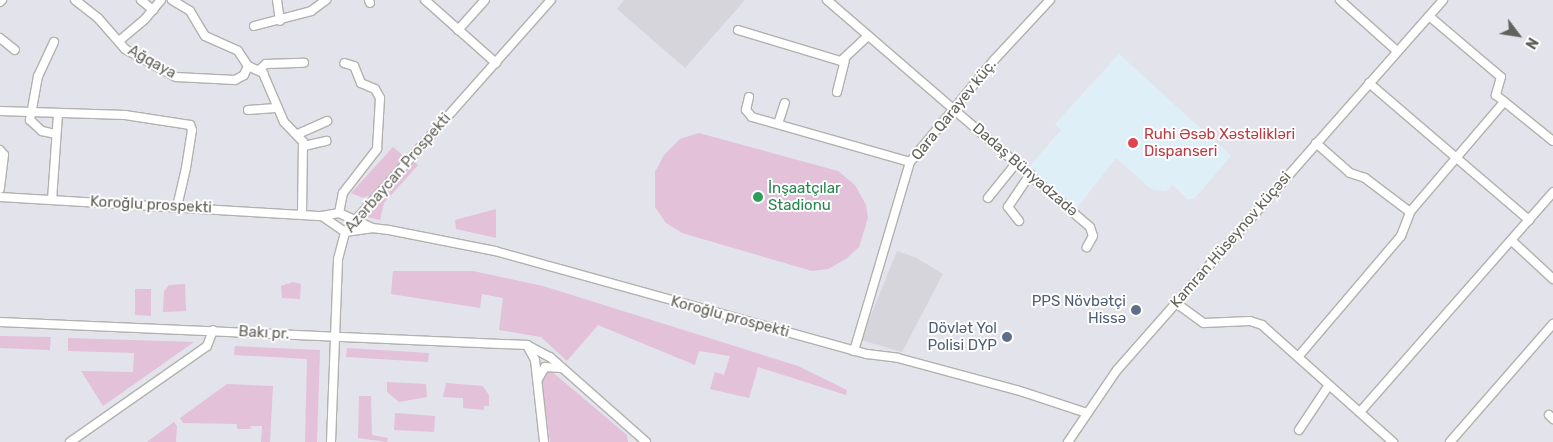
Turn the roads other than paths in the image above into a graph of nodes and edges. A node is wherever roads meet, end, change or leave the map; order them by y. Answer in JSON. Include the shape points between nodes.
{"nodes":[{"id":1,"x":75,"y":0,"type":"edge"},
{"id":2,"x":140,"y":0,"type":"edge"},
{"id":3,"x":161,"y":0,"type":"edge"},
{"id":4,"x":172,"y":0,"type":"edge"},
{"id":5,"x":277,"y":0,"type":"edge"},
{"id":6,"x":326,"y":0,"type":"edge"},
{"id":7,"x":425,"y":0,"type":"edge"},
{"id":8,"x":485,"y":0,"type":"edge"},
{"id":9,"x":551,"y":0,"type":"edge"},
{"id":10,"x":1050,"y":0,"type":"edge"},
{"id":11,"x":1340,"y":0,"type":"edge"},
{"id":12,"x":1443,"y":0,"type":"edge"},
{"id":13,"x":183,"y":2,"type":"edge"},
{"id":14,"x":833,"y":2,"type":"edge"},
{"id":15,"x":152,"y":10,"type":"junction"},
{"id":16,"x":1429,"y":16,"type":"junction"},
{"id":17,"x":280,"y":21,"type":"junction"},
{"id":18,"x":254,"y":26,"type":"dead end"},
{"id":19,"x":458,"y":30,"type":"junction"},
{"id":20,"x":738,"y":30,"type":"dead end"},
{"id":21,"x":868,"y":36,"type":"junction"},
{"id":22,"x":0,"y":38,"type":"edge"},
{"id":23,"x":119,"y":41,"type":"junction"},
{"id":24,"x":54,"y":42,"type":"dead end"},
{"id":25,"x":15,"y":50,"type":"dead end"},
{"id":26,"x":1397,"y":51,"type":"junction"},
{"id":27,"x":845,"y":61,"type":"junction"},
{"id":28,"x":304,"y":63,"type":"dead end"},
{"id":29,"x":344,"y":63,"type":"dead end"},
{"id":30,"x":496,"y":63,"type":"junction"},
{"id":31,"x":248,"y":66,"type":"junction"},
{"id":32,"x":259,"y":70,"type":"junction"},
{"id":33,"x":1369,"y":83,"type":"junction"},
{"id":34,"x":837,"y":92,"type":"dead end"},
{"id":35,"x":749,"y":97,"type":"dead end"},
{"id":36,"x":1504,"y":102,"type":"junction"},
{"id":37,"x":785,"y":103,"type":"dead end"},
{"id":38,"x":276,"y":108,"type":"junction"},
{"id":39,"x":954,"y":108,"type":"junction"},
{"id":40,"x":248,"y":110,"type":"dead end"},
{"id":41,"x":0,"y":112,"type":"edge"},
{"id":42,"x":31,"y":113,"type":"junction"},
{"id":43,"x":58,"y":115,"type":"junction"},
{"id":44,"x":327,"y":121,"type":"dead end"},
{"id":45,"x":778,"y":124,"type":"junction"},
{"id":46,"x":55,"y":134,"type":"junction"},
{"id":47,"x":298,"y":134,"type":"junction"},
{"id":48,"x":1553,"y":141,"type":"edge"},
{"id":49,"x":326,"y":142,"type":"dead end"},
{"id":50,"x":1316,"y":143,"type":"junction"},
{"id":51,"x":304,"y":146,"type":"junction"},
{"id":52,"x":0,"y":150,"type":"edge"},
{"id":53,"x":1457,"y":158,"type":"junction"},
{"id":54,"x":910,"y":162,"type":"junction"},
{"id":55,"x":1016,"y":162,"type":"junction"},
{"id":56,"x":1030,"y":174,"type":"junction"},
{"id":57,"x":0,"y":190,"type":"edge"},
{"id":58,"x":1553,"y":192,"type":"edge"},
{"id":59,"x":0,"y":197,"type":"edge"},
{"id":60,"x":988,"y":198,"type":"dead end"},
{"id":61,"x":52,"y":200,"type":"junction"},
{"id":62,"x":177,"y":207,"type":"junction"},
{"id":63,"x":1410,"y":212,"type":"junction"},
{"id":64,"x":339,"y":213,"type":"junction"},
{"id":65,"x":302,"y":215,"type":"junction"},
{"id":66,"x":322,"y":216,"type":"junction"},
{"id":67,"x":356,"y":219,"type":"junction"},
{"id":68,"x":1529,"y":220,"type":"junction"},
{"id":69,"x":1019,"y":221,"type":"dead end"},
{"id":70,"x":372,"y":228,"type":"junction"},
{"id":71,"x":345,"y":232,"type":"junction"},
{"id":72,"x":1512,"y":241,"type":"junction"},
{"id":73,"x":1087,"y":248,"type":"dead end"},
{"id":74,"x":1553,"y":279,"type":"edge"},
{"id":75,"x":1176,"y":303,"type":"junction"},
{"id":76,"x":0,"y":322,"type":"edge"},
{"id":77,"x":1553,"y":324,"type":"edge"},
{"id":78,"x":212,"y":330,"type":"junction"},
{"id":79,"x":335,"y":336,"type":"junction"},
{"id":80,"x":527,"y":345,"type":"junction"},
{"id":81,"x":854,"y":351,"type":"junction"},
{"id":82,"x":1298,"y":357,"type":"junction"},
{"id":83,"x":563,"y":369,"type":"junction"},
{"id":84,"x":537,"y":382,"type":"junction"},
{"id":85,"x":1329,"y":385,"type":"junction"},
{"id":86,"x":1360,"y":412,"type":"junction"},
{"id":87,"x":1087,"y":414,"type":"junction"},
{"id":88,"x":628,"y":429,"type":"junction"},
{"id":89,"x":1299,"y":430,"type":"dead end"},
{"id":90,"x":70,"y":442,"type":"edge"},
{"id":91,"x":331,"y":442,"type":"edge"},
{"id":92,"x":544,"y":442,"type":"edge"},
{"id":93,"x":633,"y":442,"type":"edge"},
{"id":94,"x":646,"y":442,"type":"edge"},
{"id":95,"x":1068,"y":442,"type":"edge"},
{"id":96,"x":1393,"y":442,"type":"edge"},
{"id":97,"x":1450,"y":442,"type":"edge"}],
"edges":[{"from":1,"to":23,"type":"street","name":"Ağqaya","via":[[98,18]]},
{"from":2,"to":15,"type":"street"},
{"from":3,"to":15,"type":"street"},
{"from":4,"to":13,"type":"street"},
{"from":5,"to":17,"type":"street"},
{"from":6,"to":17,"type":"street","via":[[311,11]]},
{"from":7,"to":19,"type":"street"},
{"from":8,"to":19,"type":"street"},
{"from":9,"to":30,"type":"street","name":"Azərbaycan Prospekti"},
{"from":10,"to":39,"type":"street","name":"Qara Qarayev küç."},
{"from":11,"to":26,"type":"street"},
{"from":12,"to":16,"type":"street","name":"Kamran Hüseynov küçəsi"},
{"from":13,"to":31,"type":"street","via":[[205,36],[238,51]]},
{"from":14,"to":21,"type":"street","name":"Dadaş Bünyadzadə"},
{"from":15,"to":23,"type":"street"},
{"from":16,"to":26,"type":"street","name":"Kamran Hüseynov küçəsi"},
{"from":16,"to":36,"type":"street","via":[[1501,77],[1496,95]]},
{"from":17,"to":18,"type":"street"},
{"from":19,"to":30,"type":"street"},
{"from":20,"to":27,"type":"street"},
{"from":21,"to":27,"type":"street"},
{"from":21,"to":39,"type":"street","name":"Dadaş Bünyadzadə"},
{"from":22,"to":25,"type":"street"},
{"from":23,"to":31,"type":"street","name":"Ağqaya","via":[[127,52],[182,79],[240,79]]},
{"from":24,"to":42,"type":"street","via":[[38,76]]},
{"from":26,"to":33,"type":"street","name":"Kamran Hüseynov küçəsi"},
{"from":27,"to":34,"type":"street"},
{"from":28,"to":32,"type":"street","via":[[266,64]]},
{"from":29,"to":64,"type":"street","via":[[354,66],[361,83],[376,89],[380,98],[376,149],[343,193]]},
{"from":30,"to":67,"type":"street","name":"Azərbaycan Prospekti"},
{"from":31,"to":32,"type":"street"},
{"from":32,"to":38,"type":"street","via":[[270,88]]},
{"from":33,"to":50,"type":"street","name":"Kamran Hüseynov küçəsi"},
{"from":33,"to":53,"type":"street"},
{"from":35,"to":45,"type":"street","via":[[747,113]]},
{"from":36,"to":48,"type":"street"},
{"from":36,"to":53,"type":"street"},
{"from":37,"to":45,"type":"street"},
{"from":38,"to":40,"type":"street"},
{"from":38,"to":47,"type":"street","via":[[284,122]]},
{"from":39,"to":54,"type":"street","name":"Qara Qarayev küç."},
{"from":39,"to":55,"type":"street","name":"Dadaş Bünyadzadə"},
{"from":41,"to":42,"type":"street"},
{"from":42,"to":43,"type":"street"},
{"from":42,"to":46,"type":"street","via":[[33,124],[42,131]]},
{"from":43,"to":46,"type":"street"},
{"from":43,"to":62,"type":"street","via":[[126,115],[190,125],[188,158]]},
{"from":44,"to":47,"type":"street"},
{"from":45,"to":54,"type":"street"},
{"from":46,"to":61,"type":"street"},
{"from":47,"to":51,"type":"street"},
{"from":49,"to":51,"type":"street"},
{"from":50,"to":63,"type":"street","via":[[1350,173],[1364,178]]},
{"from":50,"to":75,"type":"street","name":"Kamran Hüseynov küçəsi"},
{"from":51,"to":65,"type":"street"},
{"from":52,"to":57,"type":"street","via":[[4,155]]},
{"from":53,"to":63,"type":"street"},
{"from":53,"to":68,"type":"street"},
{"from":54,"to":81,"type":"street","name":"Qara Qarayev küç."},
{"from":55,"to":56,"type":"street","name":"Dadaş Bünyadzadə"},
{"from":55,"to":60,"type":"street"},
{"from":56,"to":69,"type":"street","via":[[1008,207]]},
{"from":56,"to":73,"type":"street","name":"Dadaş Bünyadzadə","via":[[1094,232]]},
{"from":58,"to":68,"type":"street"},
{"from":59,"to":61,"type":"street","name":"Koroğlu prospekti"},
{"from":61,"to":62,"type":"street","name":"Koroğlu prospekti"},
{"from":62,"to":65,"type":"street","name":"Koroğlu prospekti"},
{"from":63,"to":82,"type":"street","via":[[1401,236]]},
{"from":64,"to":66,"type":"street","name":"Koroğlu prospekti"},
{"from":64,"to":67,"type":"street"},
{"from":65,"to":66,"type":"street","name":"Koroğlu prospekti"},
{"from":66,"to":71,"type":"street"},
{"from":67,"to":70,"type":"street"},
{"from":67,"to":71,"type":"street","name":"Azərbaycan Prospekti"},
{"from":68,"to":72,"type":"street"},
{"from":70,"to":71,"type":"street"},
{"from":70,"to":81,"type":"street","name":"Koroğlu prospekti","via":[[496,252]]},
{"from":71,"to":79,"type":"street","name":"Azərbaycan Prospekti","via":[[338,260]]},
{"from":72,"to":74,"type":"street"},
{"from":72,"to":86,"type":"street"},
{"from":75,"to":82,"type":"street","via":[[1204,324],[1256,322]]},
{"from":75,"to":87,"type":"street","name":"Kamran Hüseynov küçəsi","via":[[1117,370]]},
{"from":76,"to":78,"type":"street","name":"Bakı pr."},
{"from":77,"to":97,"type":"street"},
{"from":78,"to":79,"type":"street","name":"Bakı pr."},
{"from":78,"to":90,"type":"street","via":[[207,346]]},
{"from":79,"to":80,"type":"street","name":"Bakı pr."},
{"from":79,"to":91,"type":"street","name":"Azərbaycan Prospekti"},
{"from":80,"to":83,"type":"street","via":[[550,357]]},
{"from":80,"to":84,"type":"street","via":[[534,355]]},
{"from":81,"to":87,"type":"street","name":"Koroğlu prospekti","via":[[898,358],[1017,390]]},
{"from":82,"to":85,"type":"street"},
{"from":83,"to":84,"type":"street","via":[[545,367]]},
{"from":83,"to":88,"type":"street"},
{"from":84,"to":92,"type":"street"},
{"from":85,"to":86,"type":"street"},
{"from":85,"to":89,"type":"street"},
{"from":86,"to":96,"type":"street"},
{"from":87,"to":95,"type":"street","name":"Kamran Hüseynov küçəsi"},
{"from":88,"to":93,"type":"street"},
{"from":88,"to":94,"type":"street"}]}
